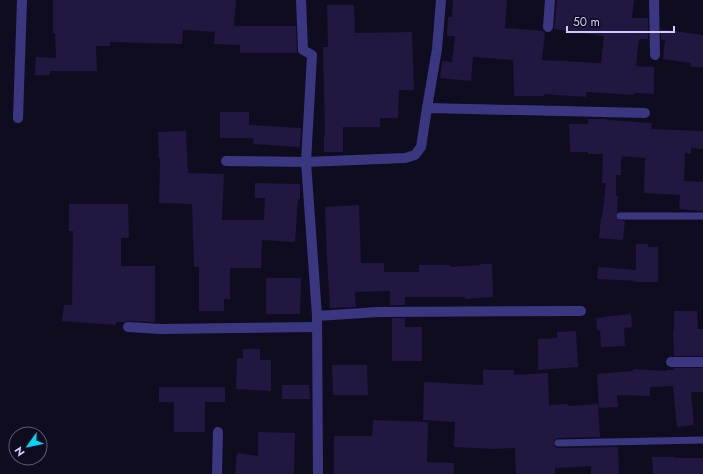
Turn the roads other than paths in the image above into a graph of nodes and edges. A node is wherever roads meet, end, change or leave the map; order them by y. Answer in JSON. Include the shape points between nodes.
{"nodes":[{"id":1,"x":22,"y":0,"type":"edge"},
{"id":2,"x":301,"y":0,"type":"edge"},
{"id":3,"x":441,"y":0,"type":"edge"},
{"id":4,"x":550,"y":0,"type":"edge"},
{"id":5,"x":654,"y":0,"type":"edge"},
{"id":6,"x":548,"y":27,"type":"dead end"},
{"id":7,"x":655,"y":55,"type":"dead end"},
{"id":8,"x":427,"y":108,"type":"junction"},
{"id":9,"x":645,"y":113,"type":"dead end"},
{"id":10,"x":18,"y":118,"type":"dead end"},
{"id":11,"x":226,"y":161,"type":"dead end"},
{"id":12,"x":306,"y":162,"type":"junction"},
{"id":13,"x":620,"y":216,"type":"dead end"},
{"id":14,"x":703,"y":216,"type":"edge"},
{"id":15,"x":581,"y":311,"type":"dead end"},
{"id":16,"x":317,"y":316,"type":"junction"},
{"id":17,"x":128,"y":327,"type":"dead end"},
{"id":18,"x":317,"y":327,"type":"junction"},
{"id":19,"x":671,"y":362,"type":"dead end"},
{"id":20,"x":703,"y":362,"type":"edge"},
{"id":21,"x":218,"y":432,"type":"dead end"},
{"id":22,"x":703,"y":440,"type":"edge"},
{"id":23,"x":558,"y":442,"type":"dead end"},
{"id":24,"x":217,"y":474,"type":"edge"},
{"id":25,"x":318,"y":474,"type":"edge"}],
"edges":[{"from":1,"to":10,"type":"street"},
{"from":2,"to":12,"type":"street","via":[[303,50],[312,55]]},
{"from":3,"to":8,"type":"street","via":[[437,49]]},
{"from":4,"to":6,"type":"street"},
{"from":5,"to":7,"type":"street"},
{"from":8,"to":9,"type":"street"},
{"from":8,"to":12,"type":"street","via":[[421,147],[416,155],[405,158]]},
{"from":11,"to":12,"type":"street"},
{"from":12,"to":16,"type":"street"},
{"from":13,"to":14,"type":"lane"},
{"from":15,"to":16,"type":"street","via":[[378,312]]},
{"from":16,"to":18,"type":"street"},
{"from":17,"to":18,"type":"street"},
{"from":18,"to":25,"type":"street"},
{"from":19,"to":20,"type":"street"},
{"from":21,"to":24,"type":"street"},
{"from":22,"to":23,"type":"lane"}]}
